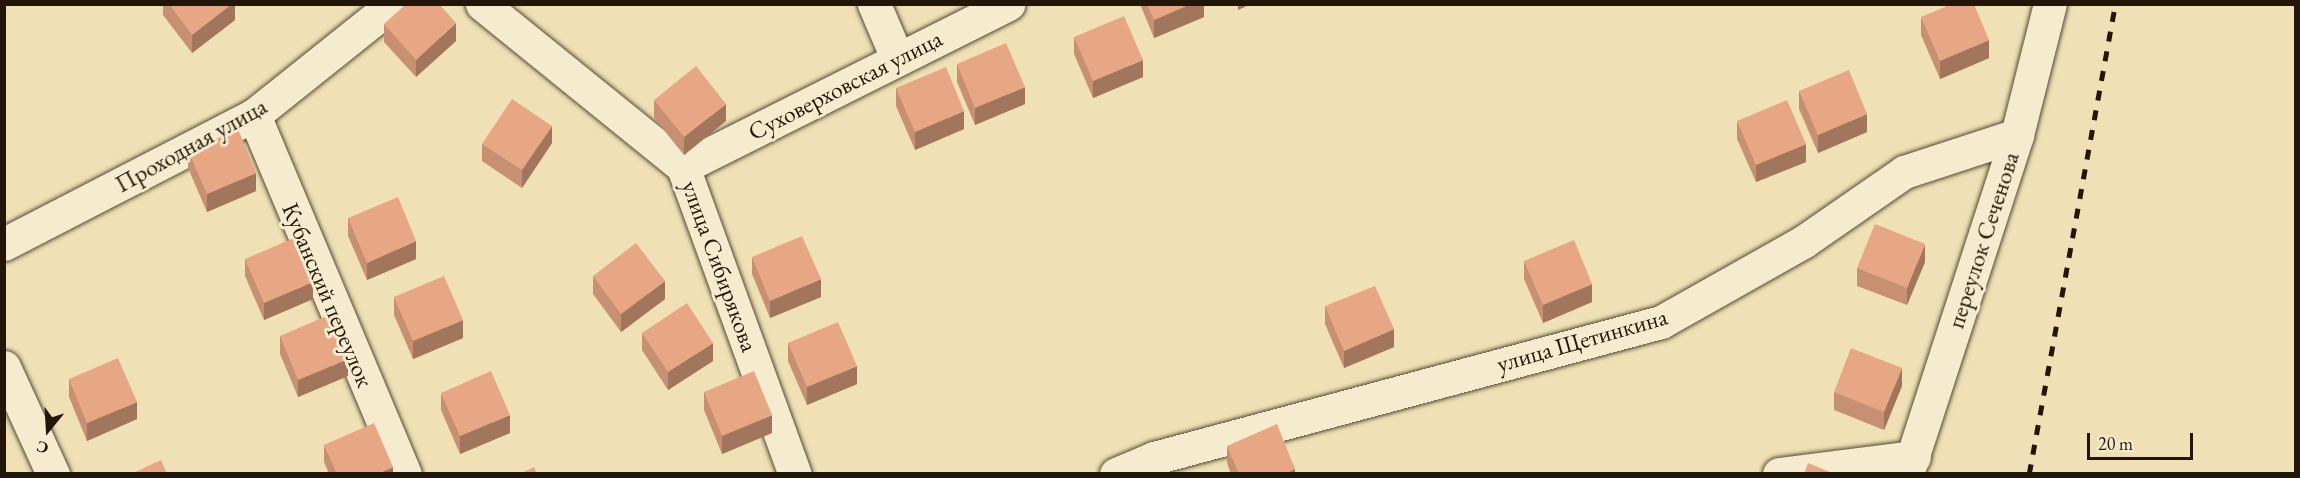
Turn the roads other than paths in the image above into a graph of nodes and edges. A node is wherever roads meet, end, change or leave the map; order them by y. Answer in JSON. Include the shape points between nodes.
{"nodes":[{"id":1,"x":393,"y":4,"type":"edge"},
{"id":2,"x":482,"y":4,"type":"edge"},
{"id":3,"x":874,"y":4,"type":"edge"},
{"id":4,"x":1008,"y":4,"type":"edge"},
{"id":5,"x":2050,"y":4,"type":"edge"},
{"id":6,"x":897,"y":58,"type":"junction"},
{"id":7,"x":254,"y":115,"type":"junction"},
{"id":8,"x":2017,"y":135,"type":"junction"},
{"id":9,"x":682,"y":167,"type":"junction"},
{"id":10,"x":4,"y":244,"type":"edge"},
{"id":11,"x":4,"y":367,"type":"edge"},
{"id":12,"x":1910,"y":465,"type":"edge"},
{"id":13,"x":53,"y":474,"type":"edge"},
{"id":14,"x":405,"y":474,"type":"edge"},
{"id":15,"x":795,"y":474,"type":"edge"},
{"id":16,"x":1116,"y":474,"type":"edge"},
{"id":17,"x":1779,"y":474,"type":"edge"}],
"edges":[{"from":1,"to":7,"type":"street","name":"Проходная улица"},
{"from":2,"to":9,"type":"street","name":"улица Сибирякова"},
{"from":3,"to":6,"type":"street"},
{"from":4,"to":6,"type":"street","name":"Суховерховская улица"},
{"from":5,"to":8,"type":"street","name":"переулок Сеченова"},
{"from":6,"to":9,"type":"street","name":"Суховерховская улица"},
{"from":7,"to":10,"type":"street","name":"Проходная улица"},
{"from":7,"to":14,"type":"street","name":"Кубанский переулок"},
{"from":8,"to":12,"type":"street","name":"переулок Сеченова"},
{"from":8,"to":16,"type":"street","name":"улица Щетинкина","via":[[1904,172],[1803,242],[1661,322],[1154,458]]},
{"from":9,"to":15,"type":"street","name":"улица Сибирякова"},
{"from":11,"to":13,"type":"street"},
{"from":12,"to":17,"type":"street"}]}
